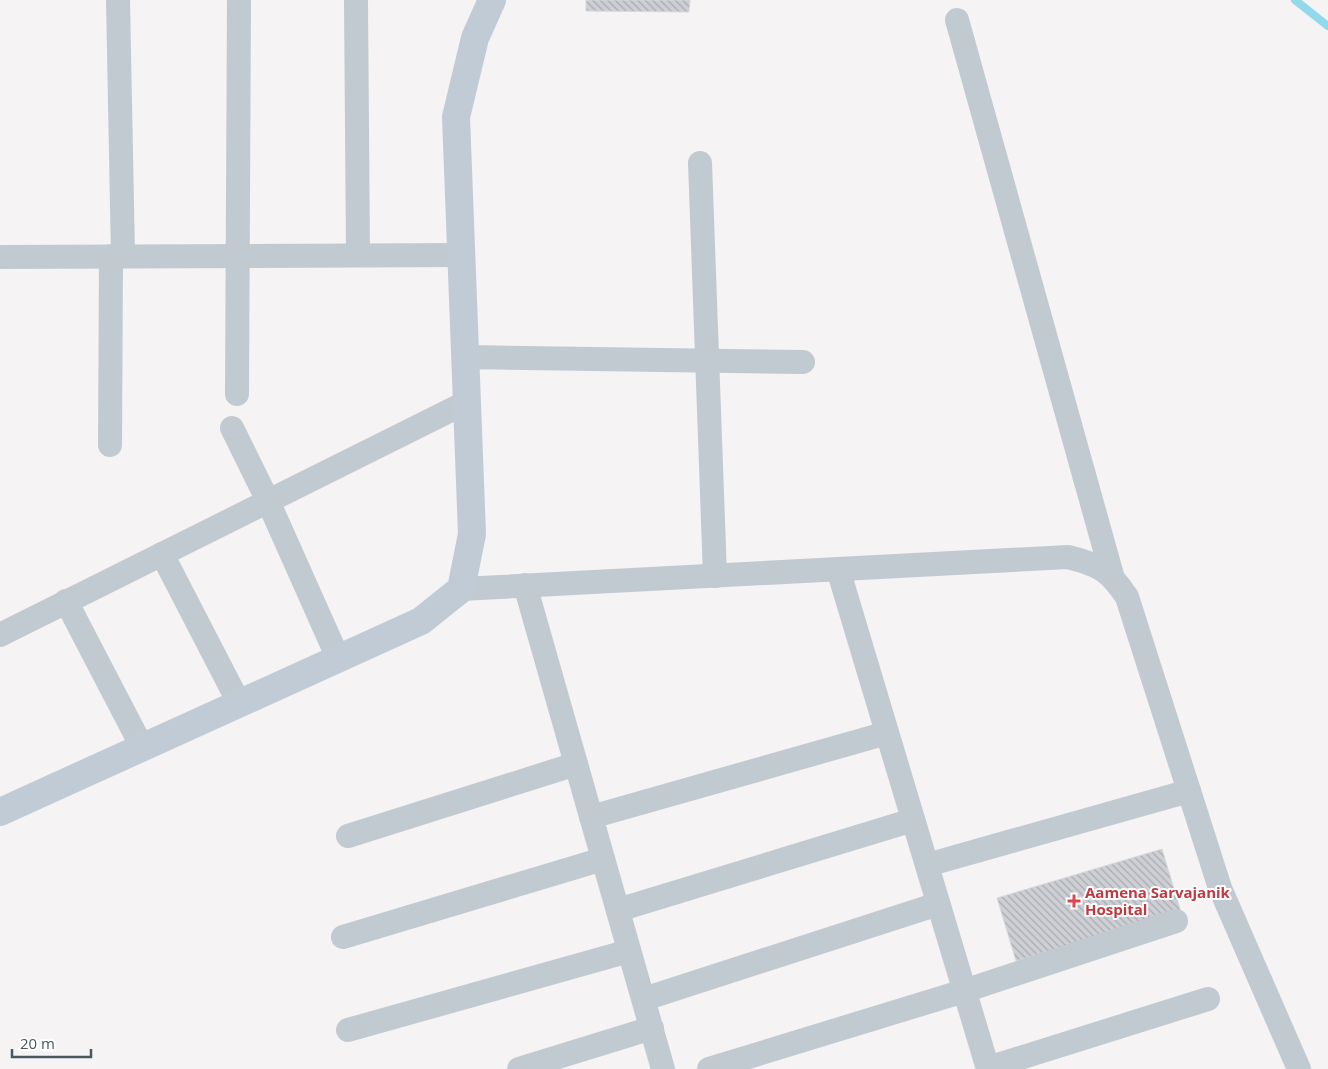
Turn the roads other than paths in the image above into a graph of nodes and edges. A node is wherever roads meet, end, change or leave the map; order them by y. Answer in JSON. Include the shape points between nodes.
{"nodes":[{"id":1,"x":118,"y":0,"type":"edge"},
{"id":2,"x":238,"y":0,"type":"edge"},
{"id":3,"x":356,"y":0,"type":"edge"},
{"id":4,"x":492,"y":0,"type":"edge"},
{"id":5,"x":957,"y":20,"type":"dead end"},
{"id":6,"x":700,"y":163,"type":"dead end"},
{"id":7,"x":358,"y":255,"type":"junction"},
{"id":8,"x":461,"y":255,"type":"junction"},
{"id":9,"x":0,"y":256,"type":"edge"},
{"id":10,"x":117,"y":256,"type":"junction"},
{"id":11,"x":238,"y":256,"type":"junction"},
{"id":12,"x":465,"y":357,"type":"junction"},
{"id":13,"x":709,"y":361,"type":"junction"},
{"id":14,"x":803,"y":362,"type":"dead end"},
{"id":15,"x":237,"y":394,"type":"dead end"},
{"id":16,"x":467,"y":402,"type":"junction"},
{"id":17,"x":232,"y":428,"type":"dead end"},
{"id":18,"x":110,"y":445,"type":"dead end"},
{"id":19,"x":268,"y":501,"type":"junction"},
{"id":20,"x":162,"y":554,"type":"junction"},
{"id":21,"x":838,"y":569,"type":"junction"},
{"id":22,"x":1112,"y":575,"type":"junction"},
{"id":23,"x":715,"y":576,"type":"junction"},
{"id":24,"x":525,"y":586,"type":"junction"},
{"id":25,"x":461,"y":589,"type":"junction"},
{"id":26,"x":66,"y":602,"type":"junction"},
{"id":27,"x":0,"y":635,"type":"edge"},
{"id":28,"x":338,"y":658,"type":"junction"},
{"id":29,"x":240,"y":703,"type":"junction"},
{"id":30,"x":887,"y":734,"type":"junction"},
{"id":31,"x":142,"y":747,"type":"junction"},
{"id":32,"x":576,"y":764,"type":"junction"},
{"id":33,"x":1189,"y":791,"type":"junction"},
{"id":34,"x":0,"y":812,"type":"edge"},
{"id":35,"x":591,"y":817,"type":"junction"},
{"id":36,"x":913,"y":820,"type":"junction"},
{"id":37,"x":348,"y":836,"type":"dead end"},
{"id":38,"x":603,"y":859,"type":"junction"},
{"id":39,"x":927,"y":866,"type":"junction"},
{"id":40,"x":938,"y":904,"type":"junction"},
{"id":41,"x":618,"y":910,"type":"junction"},
{"id":42,"x":1176,"y":921,"type":"dead end"},
{"id":43,"x":343,"y":937,"type":"dead end"},
{"id":44,"x":629,"y":951,"type":"junction"},
{"id":45,"x":964,"y":991,"type":"junction"},
{"id":46,"x":644,"y":999,"type":"junction"},
{"id":47,"x":1208,"y":999,"type":"dead end"},
{"id":48,"x":652,"y":1028,"type":"junction"},
{"id":49,"x":348,"y":1030,"type":"dead end"},
{"id":50,"x":988,"y":1068,"type":"edge"},
{"id":51,"x":519,"y":1069,"type":"edge"},
{"id":52,"x":664,"y":1069,"type":"edge"},
{"id":53,"x":709,"y":1069,"type":"edge"},
{"id":54,"x":1299,"y":1069,"type":"edge"}],
"edges":[{"from":1,"to":10,"type":"street"},
{"from":2,"to":11,"type":"street"},
{"from":3,"to":7,"type":"street"},
{"from":4,"to":8,"type":"street","via":[[476,38],[456,117]]},
{"from":5,"to":22,"type":"street"},
{"from":6,"to":13,"type":"street"},
{"from":7,"to":8,"type":"street"},
{"from":7,"to":11,"type":"street"},
{"from":8,"to":12,"type":"street"},
{"from":9,"to":10,"type":"street"},
{"from":10,"to":11,"type":"street"},
{"from":10,"to":18,"type":"street"},
{"from":11,"to":15,"type":"street"},
{"from":12,"to":13,"type":"street"},
{"from":12,"to":16,"type":"street"},
{"from":13,"to":14,"type":"street"},
{"from":13,"to":23,"type":"street"},
{"from":16,"to":19,"type":"street"},
{"from":16,"to":25,"type":"street","via":[[472,534]]},
{"from":17,"to":19,"type":"street"},
{"from":19,"to":20,"type":"street"},
{"from":19,"to":28,"type":"street"},
{"from":20,"to":26,"type":"street"},
{"from":20,"to":29,"type":"street"},
{"from":21,"to":22,"type":"street","via":[[1068,557],[1090,562]]},
{"from":21,"to":23,"type":"street"},
{"from":21,"to":30,"type":"street"},
{"from":22,"to":33,"type":"street","via":[[1127,597]]},
{"from":23,"to":24,"type":"street"},
{"from":24,"to":25,"type":"street"},
{"from":24,"to":32,"type":"street"},
{"from":25,"to":28,"type":"street","via":[[421,620]]},
{"from":26,"to":27,"type":"street"},
{"from":26,"to":31,"type":"street"},
{"from":28,"to":29,"type":"street"},
{"from":29,"to":31,"type":"street"},
{"from":30,"to":35,"type":"street"},
{"from":30,"to":36,"type":"street"},
{"from":31,"to":34,"type":"street"},
{"from":32,"to":35,"type":"street"},
{"from":32,"to":37,"type":"street"},
{"from":33,"to":39,"type":"street"},
{"from":33,"to":54,"type":"street","via":[[1220,888]]},
{"from":35,"to":38,"type":"street"},
{"from":36,"to":39,"type":"street"},
{"from":36,"to":41,"type":"street"},
{"from":38,"to":41,"type":"street"},
{"from":38,"to":43,"type":"street"},
{"from":39,"to":40,"type":"street"},
{"from":40,"to":45,"type":"street"},
{"from":40,"to":46,"type":"street"},
{"from":41,"to":44,"type":"street"},
{"from":42,"to":45,"type":"street"},
{"from":44,"to":46,"type":"street"},
{"from":44,"to":49,"type":"street"},
{"from":45,"to":50,"type":"street"},
{"from":45,"to":53,"type":"street"},
{"from":46,"to":48,"type":"street"},
{"from":47,"to":50,"type":"street"},
{"from":48,"to":51,"type":"street"},
{"from":48,"to":52,"type":"street"}]}
